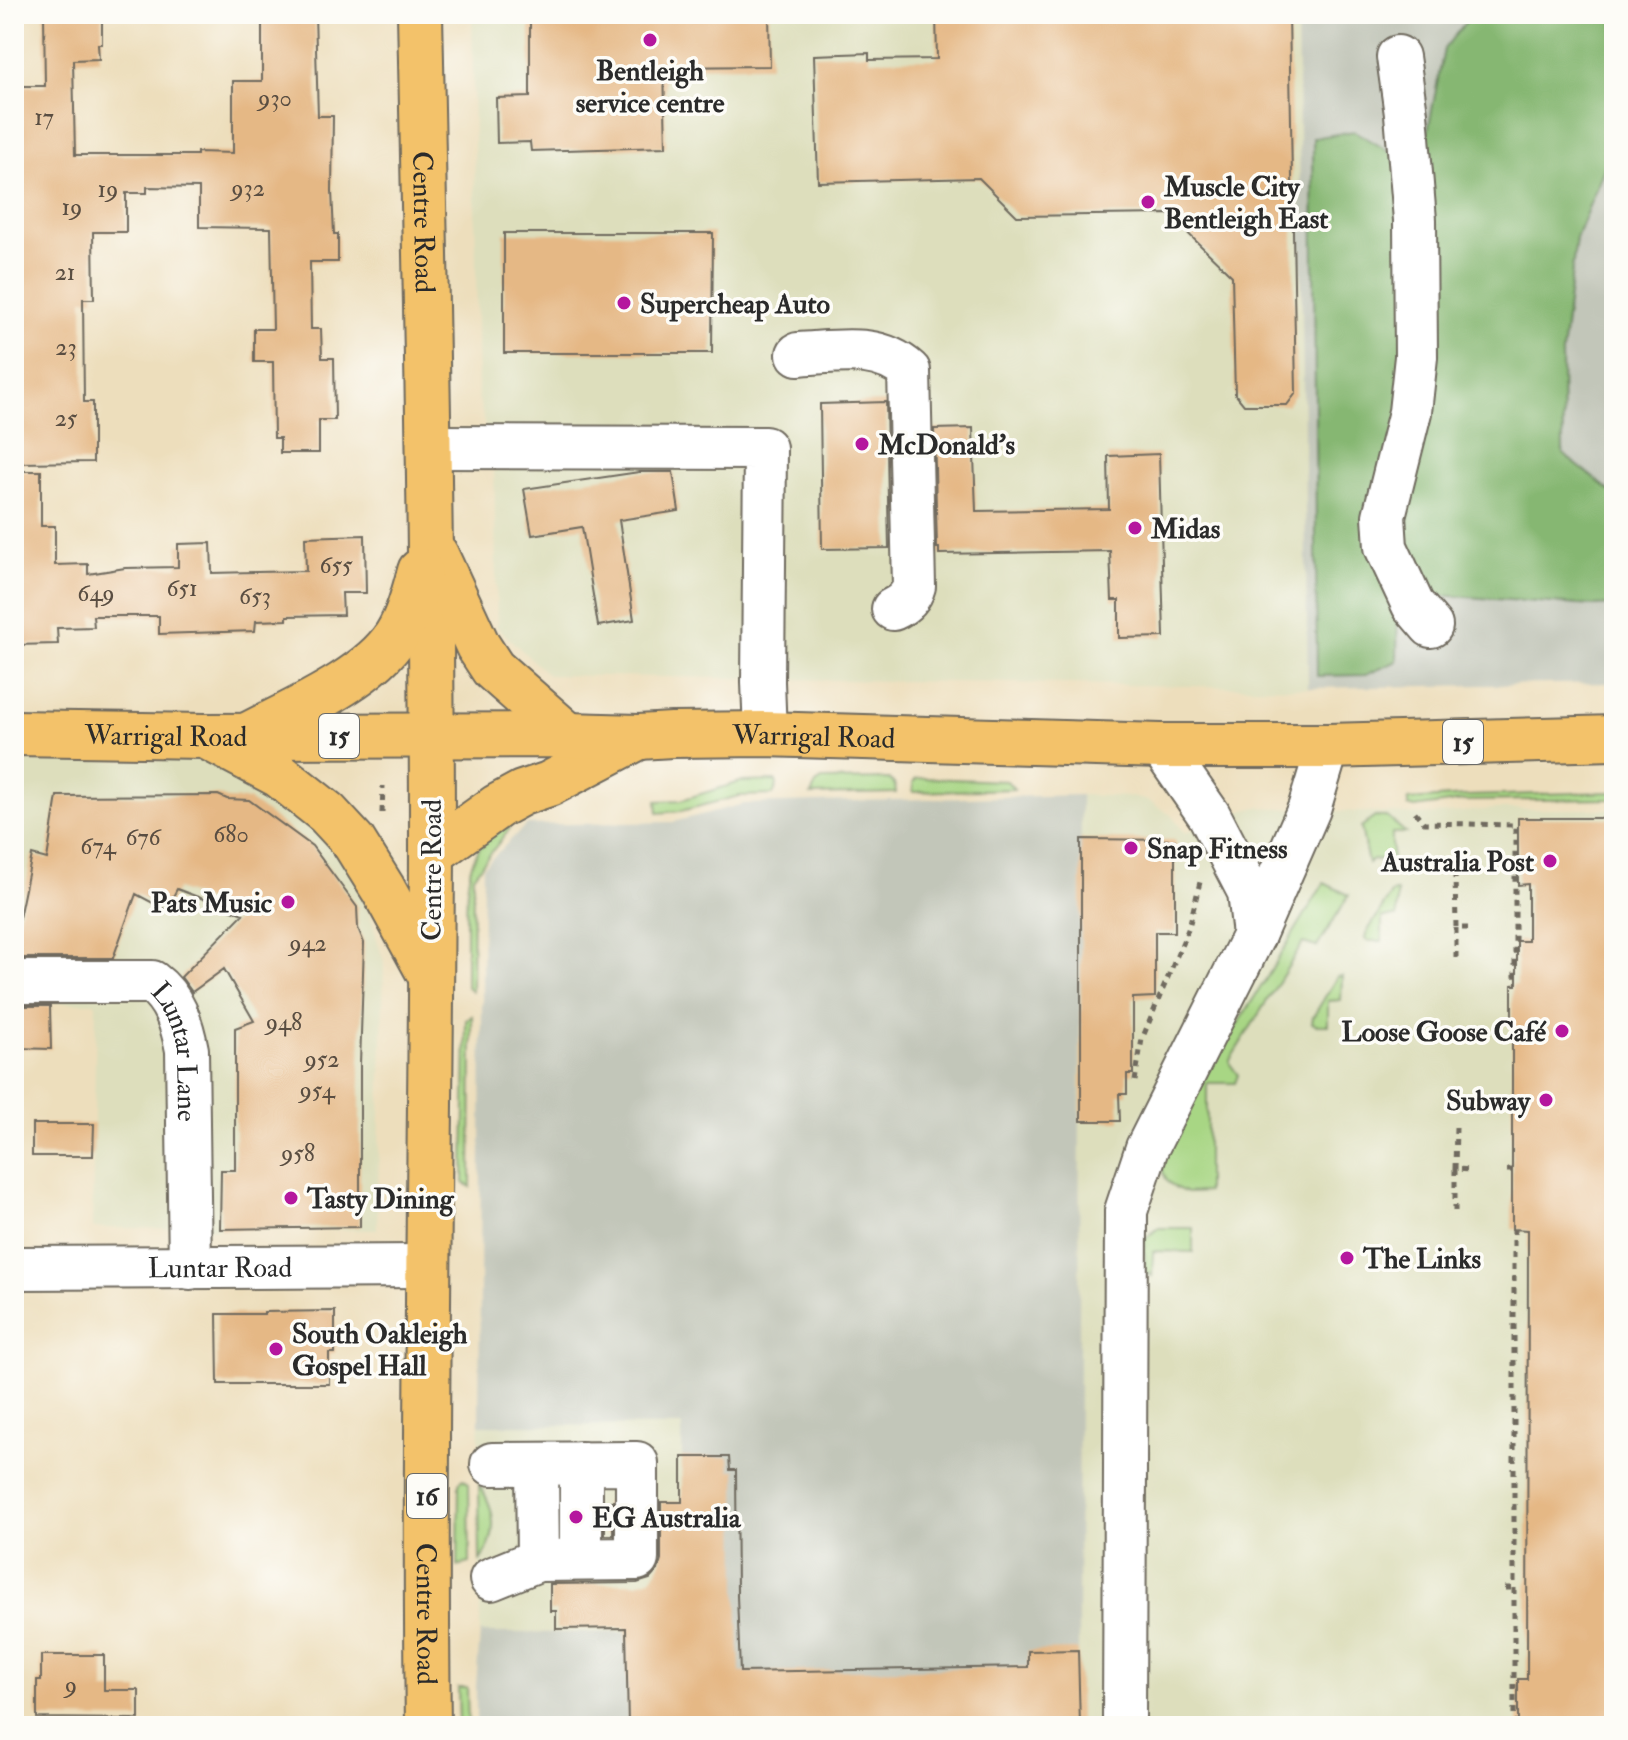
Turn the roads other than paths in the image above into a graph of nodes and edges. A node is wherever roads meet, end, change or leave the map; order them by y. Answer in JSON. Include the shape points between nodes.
{"nodes":[{"id":1,"x":420,"y":14,"type":"edge"},
{"id":2,"x":1398,"y":57,"type":"dead end"},
{"id":3,"x":798,"y":342,"type":"dead end"},
{"id":4,"x":428,"y":447,"type":"junction"},
{"id":5,"x":430,"y":542,"type":"junction"},
{"id":6,"x":893,"y":609,"type":"dead end"},
{"id":7,"x":1431,"y":626,"type":"dead end"},
{"id":8,"x":14,"y":733,"type":"edge"},
{"id":9,"x":765,"y":734,"type":"junction"},
{"id":10,"x":431,"y":735,"type":"junction"},
{"id":11,"x":568,"y":735,"type":"junction"},
{"id":12,"x":226,"y":736,"type":"junction"},
{"id":13,"x":639,"y":737,"type":"junction"},
{"id":14,"x":1614,"y":738,"type":"edge"},
{"id":15,"x":1161,"y":746,"type":"junction"},
{"id":16,"x":1328,"y":746,"type":"junction"},
{"id":17,"x":432,"y":853,"type":"junction"},
{"id":18,"x":1254,"y":935,"type":"junction"},
{"id":19,"x":430,"y":975,"type":"junction"},
{"id":20,"x":14,"y":982,"type":"edge"},
{"id":21,"x":427,"y":1266,"type":"junction"},
{"id":22,"x":14,"y":1268,"type":"edge"},
{"id":23,"x":190,"y":1268,"type":"junction"},
{"id":24,"x":581,"y":1463,"type":"junction"},
{"id":25,"x":492,"y":1464,"type":"dead end"},
{"id":26,"x":537,"y":1464,"type":"junction"},
{"id":27,"x":581,"y":1559,"type":"junction"},
{"id":28,"x":538,"y":1560,"type":"junction"},
{"id":29,"x":491,"y":1579,"type":"dead end"},
{"id":30,"x":428,"y":1726,"type":"edge"},
{"id":31,"x":1124,"y":1726,"type":"edge"}],
"edges":[{"from":1,"to":4,"type":"main road","name":"Centre Road","number":"16"},
{"from":2,"to":7,"type":"street","via":[[1415,220],[1416,357],[1410,412],[1384,516],[1386,547],[1413,605]]},
{"from":3,"to":6,"type":"street","via":[[875,352],[909,371],[914,586]]},
{"from":4,"to":5,"type":"main road","name":"Centre Road","number":"16"},
{"from":4,"to":9,"type":"street","via":[[765,448]]},
{"from":5,"to":10,"type":"main road","name":"Centre Road","number":"16"},
{"from":5,"to":11,"type":"main road","via":[[493,669]]},
{"from":5,"to":12,"type":"main road","via":[[396,637],[364,671]]},
{"from":8,"to":12,"type":"main road","name":"Warrigal Road","number":"15"},
{"from":9,"to":13,"type":"main road","name":"Warrigal Road","number":"15"},
{"from":9,"to":15,"type":"main road","name":"Warrigal Road","number":"15"},
{"from":10,"to":11,"type":"main road","name":"Warrigal Road","number":"15"},
{"from":10,"to":12,"type":"main road","name":"Warrigal Road","number":"15"},
{"from":10,"to":17,"type":"main road","name":"Centre Road","number":"16"},
{"from":11,"to":13,"type":"main road","name":"Warrigal Road","number":"15"},
{"from":12,"to":19,"type":"main road","via":[[327,813],[353,841]]},
{"from":13,"to":17,"type":"main road","via":[[498,806]]},
{"from":14,"to":16,"type":"main road","name":"Warrigal Road","number":"15"},
{"from":15,"to":16,"type":"main road","name":"Warrigal Road","number":"15"},
{"from":15,"to":18,"type":"street","via":[[1209,815],[1249,892]]},
{"from":16,"to":18,"type":"street","via":[[1309,809]]},
{"from":17,"to":19,"type":"main road","name":"Centre Road","number":"16"},
{"from":18,"to":31,"type":"street","via":[[1147,1148],[1126,1211]]},
{"from":19,"to":21,"type":"main road","name":"Centre Road","number":"16"},
{"from":20,"to":23,"type":"street","name":"Luntar Lane","via":[[152,982],[175,1010],[187,1050]]},
{"from":21,"to":23,"type":"street","name":"Luntar Road"},
{"from":21,"to":30,"type":"main road","name":"Centre Road","number":"16"},
{"from":22,"to":23,"type":"street","name":"Luntar Road"},
{"from":24,"to":26,"type":"street"},
{"from":24,"to":27,"type":"street"},
{"from":24,"to":27,"type":"street","via":[[637,1463],[637,1559]]},
{"from":25,"to":26,"type":"street"},
{"from":26,"to":28,"type":"street"},
{"from":27,"to":28,"type":"street"},
{"from":28,"to":29,"type":"street"}]}
